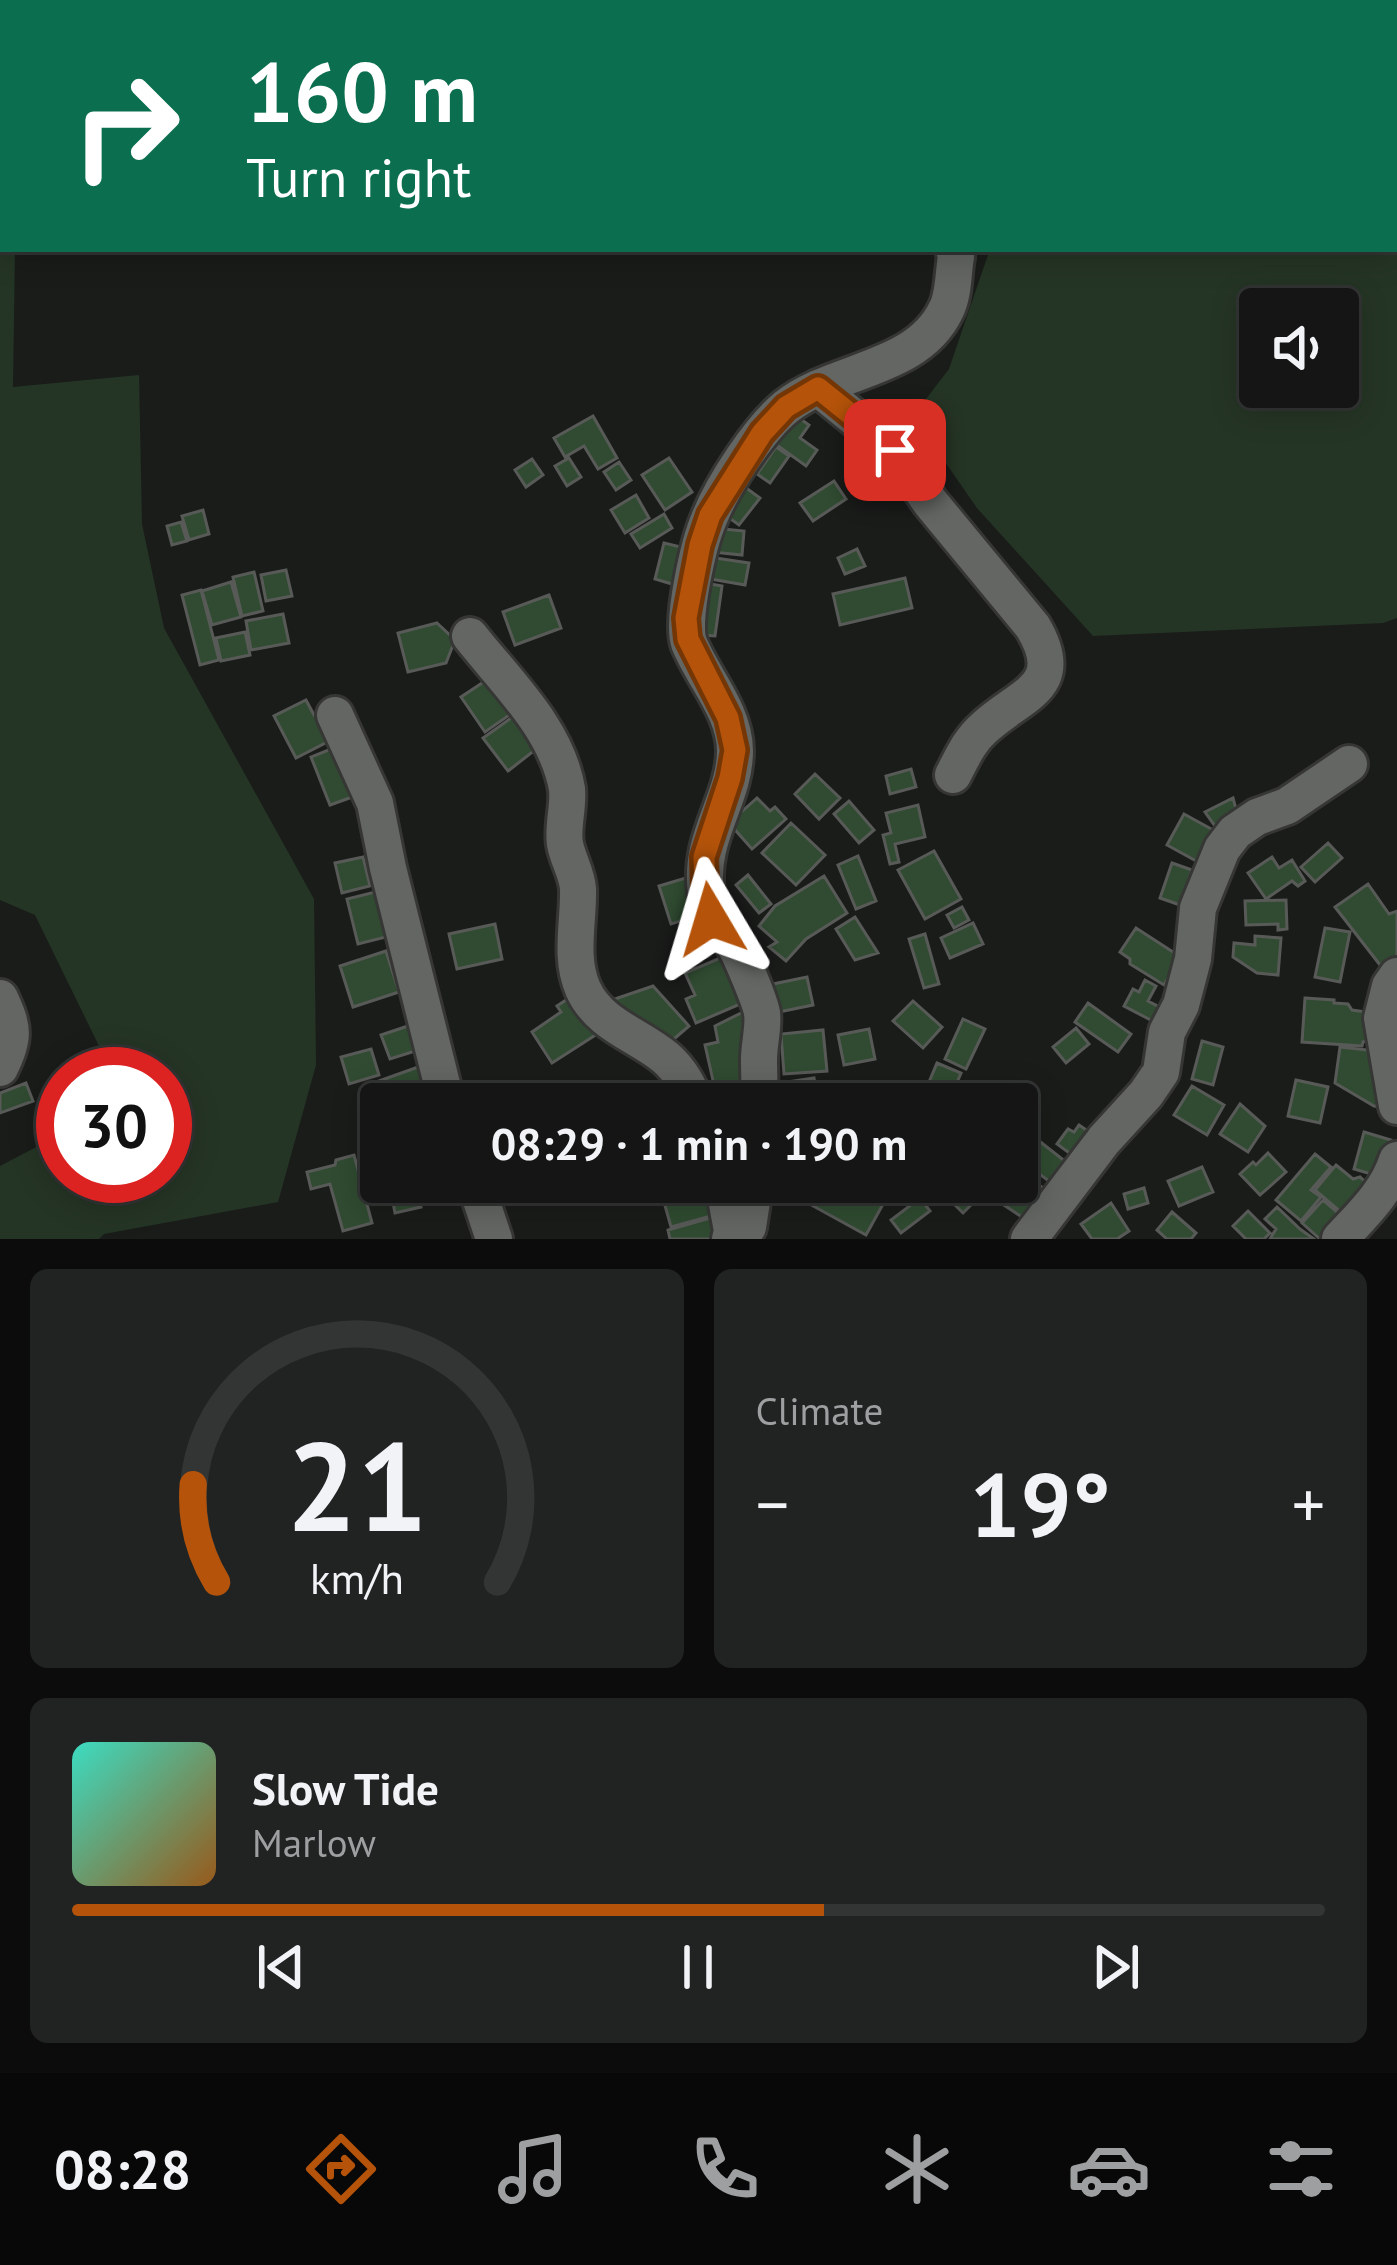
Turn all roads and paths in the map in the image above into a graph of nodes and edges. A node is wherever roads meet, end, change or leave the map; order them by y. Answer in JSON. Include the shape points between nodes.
{"nodes":[{"id":1,"x":955,"y":252,"type":"edge"},
{"id":2,"x":818,"y":388,"type":"junction"},
{"id":3,"x":470,"y":636,"type":"dead end"},
{"id":4,"x":335,"y":715,"type":"dead end"},
{"id":5,"x":1349,"y":764,"type":"dead end"},
{"id":6,"x":953,"y":776,"type":"dead end"},
{"id":7,"x":1397,"y":976,"type":"edge"},
{"id":8,"x":0,"y":998,"type":"edge"},
{"id":9,"x":0,"y":1068,"type":"edge"},
{"id":10,"x":442,"y":1083,"type":"edge"},
{"id":11,"x":686,"y":1083,"type":"edge"},
{"id":12,"x":760,"y":1083,"type":"edge"},
{"id":13,"x":1397,"y":1106,"type":"edge"},
{"id":14,"x":1397,"y":1160,"type":"edge"},
{"id":15,"x":482,"y":1203,"type":"edge"},
{"id":16,"x":727,"y":1203,"type":"edge"},
{"id":17,"x":751,"y":1203,"type":"edge"},
{"id":18,"x":494,"y":1239,"type":"edge"},
{"id":19,"x":730,"y":1239,"type":"edge"},
{"id":20,"x":740,"y":1239,"type":"edge"},
{"id":21,"x":1029,"y":1239,"type":"edge"},
{"id":22,"x":1340,"y":1239,"type":"edge"}],
"edges":[{"from":1,"to":2,"type":"street","via":[[948,308],[933,329],[908,350]]},
{"from":2,"to":6,"type":"street","via":[[895,450],[1044,645],[1043,680],[980,731]]},
{"from":2,"to":12,"type":"street","via":[[762,433],[710,515],[686,618],[735,750],[704,857],[705,889],[711,919],[735,947],[762,1012]]},
{"from":3,"to":11,"type":"street","via":[[553,742],[578,883],[575,964],[582,987],[602,1015],[665,1057]]},
{"from":4,"to":10,"type":"street","via":[[376,803]]},
{"from":5,"to":21,"type":"street","via":[[1234,832],[1222,849],[1198,908],[1193,959],[1161,1072]]},
{"from":7,"to":13,"type":"street","via":[[1382,1018]]},
{"from":8,"to":9,"type":"street","via":[[13,1030]]},
{"from":14,"to":22,"type":"street"},
{"from":15,"to":18,"type":"street"},
{"from":16,"to":19,"type":"street"},
{"from":17,"to":20,"type":"street"}]}
